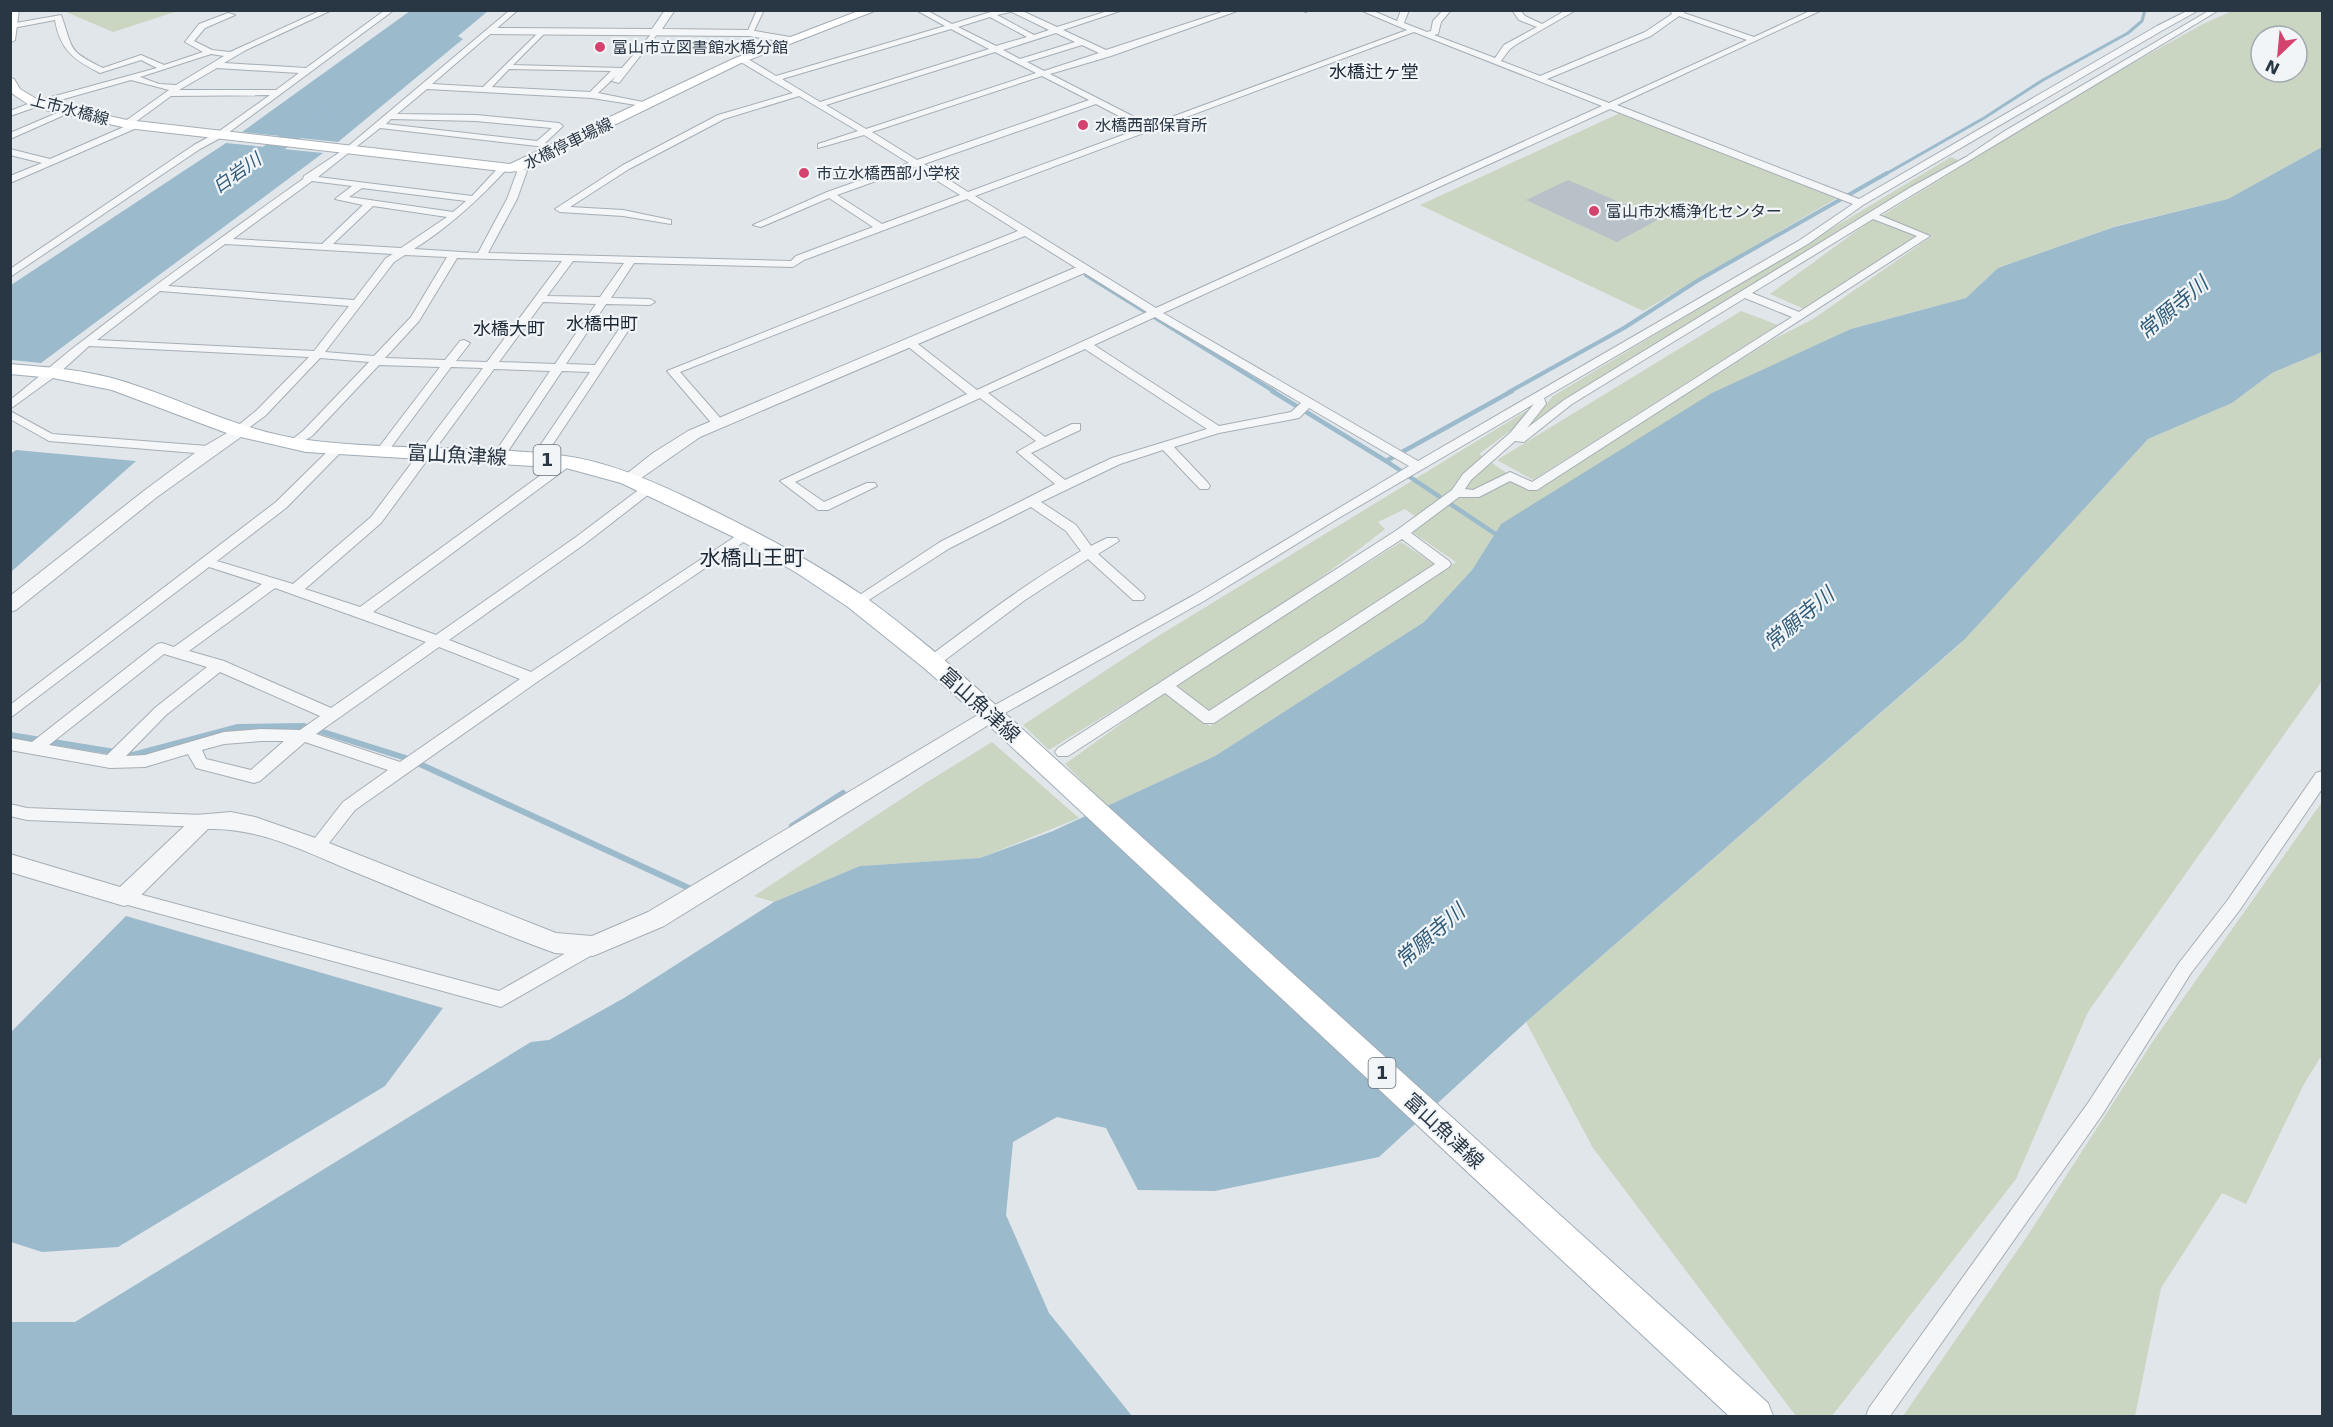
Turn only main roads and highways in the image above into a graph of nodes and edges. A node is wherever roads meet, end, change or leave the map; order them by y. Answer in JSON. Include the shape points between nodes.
{"nodes":[{"id":1,"x":872,"y":10,"type":"edge"},
{"id":2,"x":13,"y":19,"type":"edge"},
{"id":3,"x":10,"y":40,"type":"edge"},
{"id":4,"x":10,"y":81,"type":"edge"},
{"id":5,"x":132,"y":124,"type":"joint"},
{"id":6,"x":10,"y":369,"type":"edge"},
{"id":7,"x":1755,"y":1416,"type":"edge"}],
"edges":[{"from":1,"to":5,"type":"main road","name":"水橋停車場線","via":[[742,58],[517,167]]},
{"from":2,"to":3,"type":"main road"},
{"from":4,"to":5,"type":"main road","name":"上市水橋線","via":[[16,91],[36,104]]},
{"from":6,"to":7,"type":"main road","name":"富山魚津線","number":"1","via":[[116,385],[239,431],[294,443],[337,449],[567,462],[649,488],[805,568],[856,602],[932,662],[1000,722]]}]}
